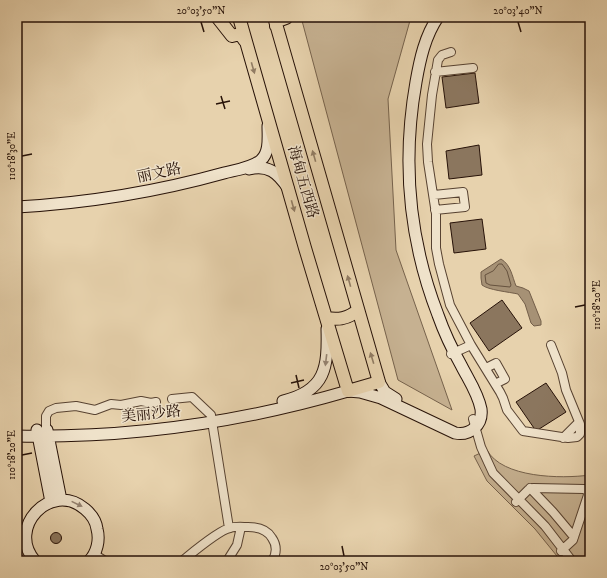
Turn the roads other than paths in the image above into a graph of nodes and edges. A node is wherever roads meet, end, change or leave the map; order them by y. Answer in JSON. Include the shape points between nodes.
{"nodes":[{"id":1,"x":217,"y":17,"type":"edge"},
{"id":2,"x":239,"y":17,"type":"edge"},
{"id":3,"x":286,"y":17,"type":"edge"},
{"id":4,"x":434,"y":17,"type":"edge"},
{"id":5,"x":438,"y":17,"type":"edge"},
{"id":6,"x":275,"y":22,"type":"edge"},
{"id":7,"x":245,"y":41,"type":"junction"},
{"id":8,"x":451,"y":52,"type":"dead end"},
{"id":9,"x":473,"y":68,"type":"dead end"},
{"id":10,"x":435,"y":72,"type":"junction"},
{"id":11,"x":268,"y":119,"type":"junction"},
{"id":12,"x":288,"y":189,"type":"junction"},
{"id":13,"x":434,"y":195,"type":"junction"},
{"id":14,"x":17,"y":207,"type":"edge"},
{"id":15,"x":17,"y":210,"type":"edge"},
{"id":16,"x":436,"y":210,"type":"junction"},
{"id":17,"x":359,"y":314,"type":"junction"},
{"id":18,"x":326,"y":320,"type":"junction"},
{"id":19,"x":551,"y":344,"type":"dead end"},
{"id":20,"x":471,"y":345,"type":"junction"},
{"id":21,"x":453,"y":354,"type":"junction"},
{"id":22,"x":379,"y":382,"type":"junction"},
{"id":23,"x":348,"y":391,"type":"junction"},
{"id":24,"x":172,"y":399,"type":"dead end"},
{"id":25,"x":156,"y":402,"type":"dead end"},
{"id":26,"x":286,"y":404,"type":"junction"},
{"id":27,"x":212,"y":418,"type":"junction"},
{"id":28,"x":472,"y":425,"type":"junction"},
{"id":29,"x":17,"y":429,"type":"edge"},
{"id":30,"x":42,"y":433,"type":"junction"},
{"id":31,"x":17,"y":436,"type":"edge"},
{"id":32,"x":530,"y":488,"type":"junction"},
{"id":33,"x":517,"y":500,"type":"junction"},
{"id":34,"x":56,"y":501,"type":"junction"},
{"id":35,"x":241,"y":527,"type":"junction"},
{"id":36,"x":229,"y":528,"type":"junction"},
{"id":37,"x":574,"y":537,"type":"junction"},
{"id":38,"x":562,"y":550,"type":"junction"},
{"id":39,"x":92,"y":558,"type":"edge"},
{"id":40,"x":185,"y":560,"type":"edge"},
{"id":41,"x":35,"y":561,"type":"edge"},
{"id":42,"x":105,"y":561,"type":"edge"},
{"id":43,"x":227,"y":561,"type":"edge"},
{"id":44,"x":272,"y":561,"type":"edge"},
{"id":45,"x":568,"y":561,"type":"edge"},
{"id":46,"x":572,"y":561,"type":"edge"}],
"edges":[{"from":1,"to":7,"type":"main road","via":[[232,36],[240,34]]},
{"from":2,"to":7,"type":"main road","name":"海甸五西路"},
{"from":3,"to":6,"type":"main road"},
{"from":4,"to":21,"type":"street","via":[[422,40],[412,83],[406,132],[405,173],[411,232],[420,271],[436,318]]},
{"from":5,"to":21,"type":"street","via":[[426,41],[415,87],[408,164],[417,245],[438,316]]},
{"from":17,"to":6,"type":"main road","name":"海甸五西路","one_way":true},
{"from":7,"to":11,"type":"main road","name":"海甸五西路","one_way":true},
{"from":8,"to":10,"type":"street","via":[[439,57]]},
{"from":9,"to":10,"type":"street"},
{"from":10,"to":13,"type":"street","via":[[427,144]]},
{"from":11,"to":12,"type":"main road","name":"海甸五西路"},
{"from":11,"to":14,"type":"street","name":"丽文路","via":[[266,152],[263,159],[255,164],[184,184],[132,194],[66,204]]},
{"from":12,"to":15,"type":"street","name":"丽文路","via":[[275,173],[259,167],[131,197]]},
{"from":12,"to":18,"type":"main road","name":"海甸五西路","one_way":true},
{"from":13,"to":16,"type":"street"},
{"from":13,"to":16,"type":"street","via":[[463,192],[465,207]]},
{"from":16,"to":20,"type":"street","via":[[436,248],[439,264],[450,304]]},
{"from":17,"to":18,"type":"main road"},
{"from":22,"to":17,"type":"main road","name":"海甸五西路","one_way":true},
{"from":18,"to":23,"type":"main road","name":"海甸五西路"},
{"from":18,"to":26,"type":"street","one_way":true,"via":[[327,362],[323,374],[315,385]]},
{"from":19,"to":20,"type":"street","via":[[581,430],[580,434],[573,438],[524,432],[507,410],[503,398]]},
{"from":20,"to":21,"type":"street"},
{"from":21,"to":28,"type":"street","via":[[479,402],[481,417],[479,423]]},
{"from":22,"to":23,"type":"main road"},
{"from":22,"to":28,"type":"street","via":[[390,396],[446,423],[459,427]]},
{"from":23,"to":26,"type":"street"},
{"from":23,"to":28,"type":"street","via":[[381,398],[455,433],[463,433]]},
{"from":24,"to":27,"type":"street","via":[[192,398]]},
{"from":25,"to":30,"type":"street","via":[[111,404],[95,410],[76,406],[56,408],[46,416]]},
{"from":26,"to":27,"type":"street","name":"美丽沙路"},
{"from":27,"to":30,"type":"street","name":"美丽沙路","via":[[144,430]]},
{"from":27,"to":36,"type":"street"},
{"from":28,"to":33,"type":"street","via":[[477,449],[486,468]]},
{"from":29,"to":30,"type":"street","name":"美丽沙路"},
{"from":30,"to":31,"type":"street","name":"美丽沙路"},
{"from":30,"to":34,"type":"street"},
{"from":32,"to":33,"type":"street"},
{"from":32,"to":37,"type":"street"},
{"from":32,"to":37,"type":"street","via":[[587,490],[588,495]]},
{"from":33,"to":38,"type":"street"},
{"from":34,"to":39,"type":"street","one_way":true,"via":[[70,501],[81,505],[90,513],[99,535]]},
{"from":34,"to":41,"type":"street","via":[[36,511],[29,521],[26,545]]},
{"from":35,"to":36,"type":"street"},
{"from":35,"to":43,"type":"street","via":[[237,545]]},
{"from":35,"to":44,"type":"street","via":[[259,528],[269,534],[276,548]]},
{"from":36,"to":40,"type":"street"},
{"from":37,"to":38,"type":"street"},
{"from":38,"to":45,"type":"street"},
{"from":38,"to":46,"type":"street"},
{"from":39,"to":42,"type":"street"}]}
